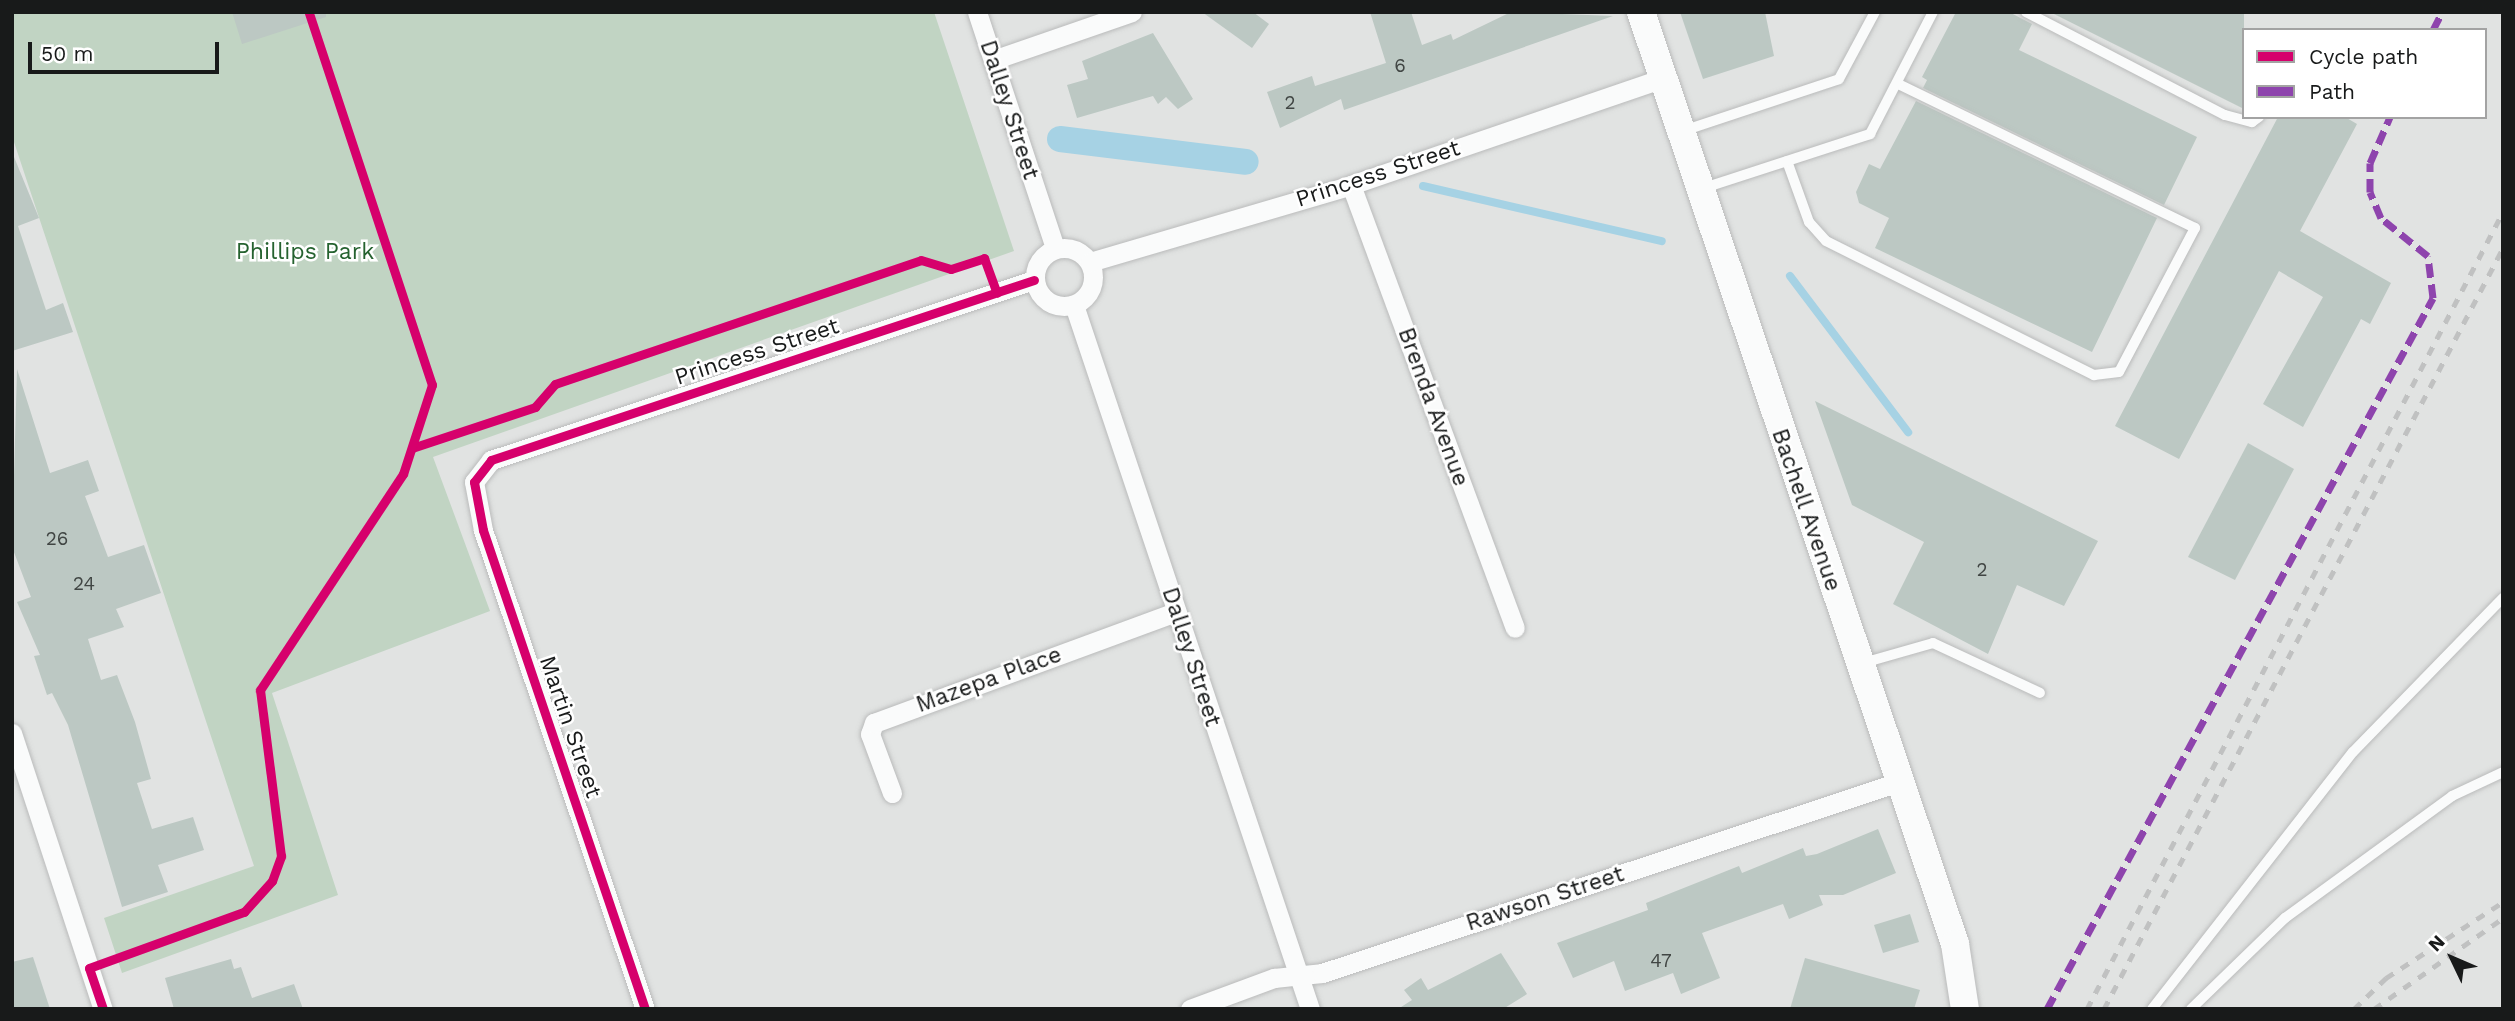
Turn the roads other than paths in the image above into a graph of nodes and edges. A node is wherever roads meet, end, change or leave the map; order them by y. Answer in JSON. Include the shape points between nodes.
{"nodes":[{"id":1,"x":977,"y":12,"type":"edge"},
{"id":2,"x":1132,"y":12,"type":"edge"},
{"id":3,"x":1641,"y":12,"type":"edge"},
{"id":4,"x":1875,"y":12,"type":"edge"},
{"id":5,"x":1933,"y":12,"type":"edge"},
{"id":6,"x":2026,"y":12,"type":"edge"},
{"id":7,"x":993,"y":60,"type":"junction"},
{"id":8,"x":1663,"y":78,"type":"junction"},
{"id":9,"x":1897,"y":83,"type":"junction"},
{"id":10,"x":2256,"y":119,"type":"edge"},
{"id":11,"x":1681,"y":132,"type":"junction"},
{"id":12,"x":1787,"y":161,"type":"junction"},
{"id":13,"x":1351,"y":185,"type":"junction"},
{"id":14,"x":1700,"y":189,"type":"junction"},
{"id":15,"x":1055,"y":248,"type":"junction"},
{"id":16,"x":1090,"y":262,"type":"junction"},
{"id":17,"x":1034,"y":280,"type":"junction"},
{"id":18,"x":1074,"y":305,"type":"junction"},
{"id":19,"x":491,"y":460,"type":"joint"},
{"id":20,"x":2503,"y":598,"type":"edge"},
{"id":21,"x":1176,"y":612,"type":"junction"},
{"id":22,"x":1515,"y":628,"type":"dead end"},
{"id":23,"x":1859,"y":664,"type":"junction"},
{"id":24,"x":2040,"y":693,"type":"dead end"},
{"id":25,"x":12,"y":733,"type":"edge"},
{"id":26,"x":2503,"y":772,"type":"edge"},
{"id":27,"x":1899,"y":782,"type":"junction"},
{"id":28,"x":892,"y":793,"type":"dead end"},
{"id":29,"x":1298,"y":978,"type":"junction"},
{"id":30,"x":103,"y":1009,"type":"edge"},
{"id":31,"x":645,"y":1009,"type":"edge"},
{"id":32,"x":1190,"y":1009,"type":"edge"},
{"id":33,"x":1310,"y":1009,"type":"edge"},
{"id":34,"x":1965,"y":1009,"type":"edge"},
{"id":35,"x":2152,"y":1009,"type":"edge"},
{"id":36,"x":2191,"y":1009,"type":"edge"}],
"edges":[{"from":1,"to":7,"type":"street","name":"Dalley Street"},
{"from":2,"to":7,"type":"street"},
{"from":3,"to":8,"type":"main road","name":"Bachell Avenue"},
{"from":4,"to":11,"type":"lane","via":[[1839,79]]},
{"from":5,"to":9,"type":"lane"},
{"from":6,"to":10,"type":"lane","via":[[2225,115],[2252,122]]},
{"from":7,"to":15,"type":"street","name":"Dalley Street"},
{"from":8,"to":11,"type":"main road","name":"Bachell Avenue"},
{"from":8,"to":13,"type":"street","name":"Princess Street"},
{"from":9,"to":12,"type":"lane","via":[[1870,134]]},
{"from":9,"to":12,"type":"lane","via":[[2195,228],[2119,372],[2094,375],[1826,241],[1809,222]]},
{"from":11,"to":14,"type":"main road","name":"Bachell Avenue"},
{"from":12,"to":14,"type":"lane"},
{"from":13,"to":16,"type":"street","name":"Princess Street"},
{"from":13,"to":22,"type":"street","name":"Brenda Avenue"},
{"from":14,"to":23,"type":"main road","name":"Bachell Avenue"},
{"from":15,"to":16,"type":"street","via":[[1075,249]]},
{"from":15,"to":17,"type":"street","via":[[1039,261]]},
{"from":16,"to":18,"type":"street","via":[[1092,287]]},
{"from":17,"to":18,"type":"street","via":[[1048,302]]},
{"from":17,"to":19,"type":"street","name":"Princess Street"},
{"from":18,"to":21,"type":"street","name":"Dalley Street"},
{"from":19,"to":31,"type":"street","name":"Martin Street","via":[[474,482],[483,530]]},
{"from":20,"to":35,"type":"lane","via":[[2353,752]]},
{"from":21,"to":28,"type":"street","name":"Mazepa Place","via":[[874,723],[870,734]]},
{"from":21,"to":29,"type":"street","name":"Dalley Street"},
{"from":23,"to":24,"type":"lane","via":[[1933,643]]},
{"from":23,"to":27,"type":"main road","name":"Bachell Avenue"},
{"from":25,"to":30,"type":"street"},
{"from":26,"to":36,"type":"lane","via":[[2452,796],[2285,918]]},
{"from":27,"to":29,"type":"street","name":"Rawson Street"},
{"from":27,"to":34,"type":"main road","name":"Bachell Avenue","via":[[1962,964]]},
{"from":29,"to":32,"type":"street","name":"Rawson Street","via":[[1274,978]]},
{"from":29,"to":33,"type":"street","name":"Dalley Street"}]}
